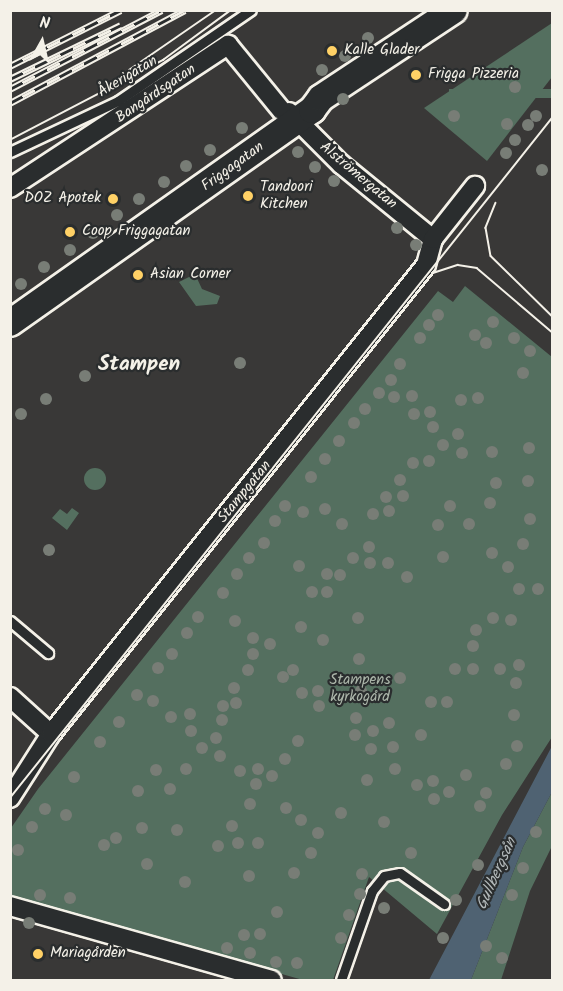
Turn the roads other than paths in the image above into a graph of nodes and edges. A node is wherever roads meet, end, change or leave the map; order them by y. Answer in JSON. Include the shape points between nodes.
{"nodes":[{"id":1,"x":251,"y":10,"type":"edge"},
{"id":2,"x":430,"y":10,"type":"edge"},
{"id":3,"x":454,"y":10,"type":"edge"},
{"id":4,"x":288,"y":113,"type":"junction"},
{"id":5,"x":10,"y":152,"type":"edge"},
{"id":6,"x":475,"y":186,"type":"dead end"},
{"id":7,"x":10,"y":188,"type":"edge"},
{"id":8,"x":433,"y":239,"type":"junction"},
{"id":9,"x":10,"y":304,"type":"edge"},
{"id":10,"x":10,"y":323,"type":"edge"},
{"id":11,"x":10,"y":621,"type":"edge"},
{"id":12,"x":48,"y":653,"type":"dead end"},
{"id":13,"x":10,"y":697,"type":"edge"},
{"id":14,"x":51,"y":734,"type":"junction"},
{"id":15,"x":10,"y":798,"type":"edge"},
{"id":16,"x":444,"y":904,"type":"dead end"},
{"id":17,"x":10,"y":906,"type":"edge"},
{"id":18,"x":272,"y":981,"type":"edge"},
{"id":19,"x":341,"y":981,"type":"edge"}],
"edges":[{"from":1,"to":5,"type":"lane","name":"Åkerigatan","via":[[118,101]]},
{"from":2,"to":4,"type":"main road","name":"Friggagatan"},
{"from":3,"to":4,"type":"main road","name":"Friggagatan"},
{"from":4,"to":7,"type":"street","name":"Bangårdsgatan","via":[[228,45]]},
{"from":4,"to":8,"type":"street","name":"Alströmergatan"},
{"from":4,"to":9,"type":"main road","name":"Friggagatan"},
{"from":4,"to":10,"type":"main road","name":"Friggagatan"},
{"from":6,"to":8,"type":"street","name":"Stampgatan"},
{"from":8,"to":14,"type":"street","name":"Stampgatan","via":[[416,278]]},
{"from":11,"to":12,"type":"lane"},
{"from":13,"to":14,"type":"street"},
{"from":14,"to":15,"type":"street","name":"Stampgatan"},
{"from":16,"to":19,"type":"lane","via":[[400,873],[384,876],[372,891]]},
{"from":17,"to":18,"type":"street"}]}
